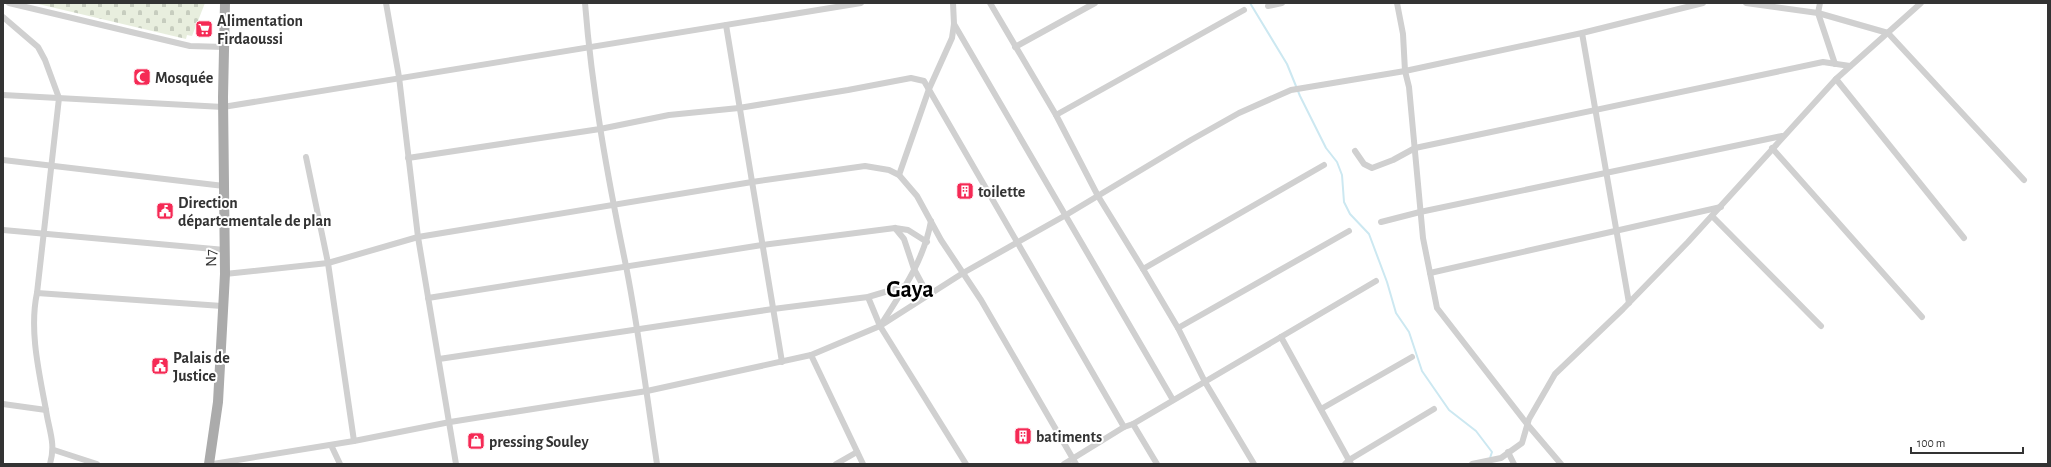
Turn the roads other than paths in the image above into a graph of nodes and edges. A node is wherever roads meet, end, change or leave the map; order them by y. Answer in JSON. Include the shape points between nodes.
{"nodes":[{"id":1,"x":9,"y":3,"type":"edge"},
{"id":2,"x":225,"y":3,"type":"edge"},
{"id":3,"x":386,"y":3,"type":"edge"},
{"id":4,"x":585,"y":3,"type":"edge"},
{"id":5,"x":861,"y":3,"type":"edge"},
{"id":6,"x":953,"y":3,"type":"edge"},
{"id":7,"x":990,"y":3,"type":"edge"},
{"id":8,"x":1095,"y":3,"type":"edge"},
{"id":9,"x":1282,"y":3,"type":"edge"},
{"id":10,"x":1397,"y":3,"type":"edge"},
{"id":11,"x":1703,"y":3,"type":"edge"},
{"id":12,"x":1746,"y":3,"type":"edge"},
{"id":13,"x":1820,"y":3,"type":"edge"},
{"id":14,"x":1920,"y":3,"type":"edge"},
{"id":15,"x":1268,"y":6,"type":"dead end"},
{"id":16,"x":1244,"y":10,"type":"dead end"},
{"id":17,"x":1818,"y":13,"type":"junction"},
{"id":18,"x":3,"y":17,"type":"edge"},
{"id":19,"x":954,"y":24,"type":"junction"},
{"id":20,"x":726,"y":25,"type":"junction"},
{"id":21,"x":1582,"y":33,"type":"junction"},
{"id":22,"x":1888,"y":34,"type":"junction"},
{"id":23,"x":224,"y":46,"type":"junction"},
{"id":24,"x":1015,"y":46,"type":"junction"},
{"id":25,"x":588,"y":47,"type":"junction"},
{"id":26,"x":1835,"y":64,"type":"junction"},
{"id":27,"x":1850,"y":66,"type":"junction"},
{"id":28,"x":1405,"y":71,"type":"junction"},
{"id":29,"x":399,"y":77,"type":"junction"},
{"id":30,"x":1836,"y":79,"type":"junction"},
{"id":31,"x":929,"y":89,"type":"junction"},
{"id":32,"x":3,"y":95,"type":"edge"},
{"id":33,"x":60,"y":98,"type":"junction"},
{"id":34,"x":223,"y":107,"type":"junction"},
{"id":35,"x":739,"y":108,"type":"junction"},
{"id":36,"x":1595,"y":110,"type":"junction"},
{"id":37,"x":1056,"y":115,"type":"junction"},
{"id":38,"x":600,"y":129,"type":"junction"},
{"id":39,"x":1782,"y":136,"type":"junction"},
{"id":40,"x":1415,"y":148,"type":"junction"},
{"id":41,"x":1772,"y":148,"type":"junction"},
{"id":42,"x":1355,"y":151,"type":"dead end"},
{"id":43,"x":306,"y":157,"type":"dead end"},
{"id":44,"x":408,"y":158,"type":"junction"},
{"id":45,"x":3,"y":160,"type":"edge"},
{"id":46,"x":52,"y":165,"type":"junction"},
{"id":47,"x":1324,"y":165,"type":"dead end"},
{"id":48,"x":1606,"y":173,"type":"junction"},
{"id":49,"x":899,"y":175,"type":"junction"},
{"id":50,"x":2024,"y":180,"type":"dead end"},
{"id":51,"x":752,"y":182,"type":"junction"},
{"id":52,"x":224,"y":186,"type":"junction"},
{"id":53,"x":1098,"y":196,"type":"junction"},
{"id":54,"x":614,"y":206,"type":"junction"},
{"id":55,"x":1721,"y":206,"type":"junction"},
{"id":56,"x":1420,"y":212,"type":"junction"},
{"id":57,"x":1066,"y":215,"type":"junction"},
{"id":58,"x":1712,"y":216,"type":"junction"},
{"id":59,"x":931,"y":221,"type":"junction"},
{"id":60,"x":1381,"y":222,"type":"dead end"},
{"id":61,"x":895,"y":228,"type":"junction"},
{"id":62,"x":3,"y":230,"type":"edge"},
{"id":63,"x":1617,"y":230,"type":"junction"},
{"id":64,"x":1349,"y":231,"type":"dead end"},
{"id":65,"x":44,"y":234,"type":"junction"},
{"id":66,"x":418,"y":237,"type":"junction"},
{"id":67,"x":1964,"y":238,"type":"dead end"},
{"id":68,"x":927,"y":242,"type":"junction"},
{"id":69,"x":1016,"y":242,"type":"junction"},
{"id":70,"x":762,"y":245,"type":"junction"},
{"id":71,"x":225,"y":250,"type":"junction"},
{"id":72,"x":328,"y":263,"type":"junction"},
{"id":73,"x":625,"y":265,"type":"junction"},
{"id":74,"x":914,"y":269,"type":"junction"},
{"id":75,"x":1144,"y":269,"type":"junction"},
{"id":76,"x":963,"y":273,"type":"junction"},
{"id":77,"x":1430,"y":273,"type":"junction"},
{"id":78,"x":225,"y":274,"type":"junction"},
{"id":79,"x":1376,"y":280,"type":"dead end"},
{"id":80,"x":906,"y":286,"type":"junction"},
{"id":81,"x":37,"y":293,"type":"junction"},
{"id":82,"x":928,"y":296,"type":"junction"},
{"id":83,"x":868,"y":297,"type":"junction"},
{"id":84,"x":428,"y":298,"type":"junction"},
{"id":85,"x":1630,"y":303,"type":"junction"},
{"id":86,"x":222,"y":306,"type":"junction"},
{"id":87,"x":773,"y":309,"type":"junction"},
{"id":88,"x":1922,"y":317,"type":"dead end"},
{"id":89,"x":880,"y":326,"type":"junction"},
{"id":90,"x":1821,"y":326,"type":"dead end"},
{"id":91,"x":637,"y":328,"type":"junction"},
{"id":92,"x":1178,"y":328,"type":"junction"},
{"id":93,"x":1281,"y":337,"type":"junction"},
{"id":94,"x":811,"y":355,"type":"junction"},
{"id":95,"x":1412,"y":356,"type":"dead end"},
{"id":96,"x":439,"y":359,"type":"junction"},
{"id":97,"x":782,"y":362,"type":"junction"},
{"id":98,"x":1205,"y":382,"type":"junction"},
{"id":99,"x":647,"y":391,"type":"junction"},
{"id":100,"x":1173,"y":400,"type":"junction"},
{"id":101,"x":3,"y":404,"type":"edge"},
{"id":102,"x":1321,"y":409,"type":"junction"},
{"id":103,"x":1434,"y":409,"type":"dead end"},
{"id":104,"x":46,"y":410,"type":"junction"},
{"id":105,"x":450,"y":422,"type":"junction"},
{"id":106,"x":1133,"y":424,"type":"junction"},
{"id":107,"x":1527,"y":424,"type":"junction"},
{"id":108,"x":1124,"y":427,"type":"junction"},
{"id":109,"x":354,"y":441,"type":"junction"},
{"id":110,"x":331,"y":445,"type":"junction"},
{"id":111,"x":54,"y":450,"type":"junction"},
{"id":112,"x":857,"y":452,"type":"junction"},
{"id":113,"x":1508,"y":452,"type":"junction"},
{"id":114,"x":1074,"y":462,"type":"edge"},
{"id":115,"x":1348,"y":462,"type":"edge"},
{"id":116,"x":50,"y":464,"type":"edge"},
{"id":117,"x":98,"y":464,"type":"edge"},
{"id":118,"x":209,"y":464,"type":"edge"},
{"id":119,"x":213,"y":464,"type":"edge"},
{"id":120,"x":340,"y":464,"type":"edge"},
{"id":121,"x":456,"y":464,"type":"edge"},
{"id":122,"x":655,"y":464,"type":"edge"},
{"id":123,"x":836,"y":464,"type":"edge"},
{"id":124,"x":863,"y":464,"type":"edge"},
{"id":125,"x":966,"y":464,"type":"edge"},
{"id":126,"x":1064,"y":464,"type":"edge"},
{"id":127,"x":1157,"y":464,"type":"edge"},
{"id":128,"x":1254,"y":464,"type":"edge"},
{"id":129,"x":1472,"y":464,"type":"edge"},
{"id":130,"x":1514,"y":464,"type":"edge"},
{"id":131,"x":1561,"y":464,"type":"edge"}],
"edges":[{"from":1,"to":23,"type":"street","via":[[190,46]]},
{"from":2,"to":23,"type":"main road","name":"N7"},
{"from":3,"to":29,"type":"street"},
{"from":4,"to":25,"type":"street"},
{"from":5,"to":20,"type":"street"},
{"from":6,"to":19,"type":"street"},
{"from":7,"to":24,"type":"street"},
{"from":8,"to":24,"type":"street"},
{"from":9,"to":15,"type":"street"},
{"from":10,"to":28,"type":"street","via":[[1403,34]]},
{"from":11,"to":21,"type":"street"},
{"from":12,"to":17,"type":"street"},
{"from":13,"to":17,"type":"street"},
{"from":14,"to":22,"type":"street"},
{"from":16,"to":37,"type":"street"},
{"from":17,"to":22,"type":"street"},
{"from":17,"to":26,"type":"street"},
{"from":18,"to":33,"type":"street","via":[[38,47]]},
{"from":19,"to":31,"type":"street","via":[[952,38]]},
{"from":19,"to":57,"type":"street"},
{"from":20,"to":25,"type":"street"},
{"from":20,"to":35,"type":"street"},
{"from":21,"to":28,"type":"street"},
{"from":21,"to":36,"type":"street"},
{"from":22,"to":27,"type":"street"},
{"from":22,"to":50,"type":"street"},
{"from":23,"to":34,"type":"main road","name":"N7"},
{"from":24,"to":37,"type":"street"},
{"from":25,"to":29,"type":"street"},
{"from":25,"to":38,"type":"street"},
{"from":26,"to":27,"type":"street"},
{"from":26,"to":36,"type":"street","via":[[1823,62]]},
{"from":27,"to":30,"type":"street"},
{"from":28,"to":40,"type":"street","via":[[1410,86]]},
{"from":28,"to":53,"type":"street","via":[[1291,90],[1239,113]]},
{"from":29,"to":34,"type":"street"},
{"from":29,"to":44,"type":"street"},
{"from":30,"to":39,"type":"street"},
{"from":30,"to":67,"type":"street"},
{"from":31,"to":35,"type":"street","via":[[924,80],[911,78]]},
{"from":31,"to":49,"type":"street"},
{"from":31,"to":69,"type":"street"},
{"from":32,"to":33,"type":"street"},
{"from":33,"to":34,"type":"street"},
{"from":33,"to":46,"type":"street"},
{"from":34,"to":52,"type":"main road","name":"N7"},
{"from":35,"to":38,"type":"street","via":[[669,115]]},
{"from":35,"to":51,"type":"street"},
{"from":36,"to":40,"type":"street"},
{"from":36,"to":48,"type":"street"},
{"from":37,"to":53,"type":"street"},
{"from":38,"to":44,"type":"street"},
{"from":38,"to":54,"type":"street"},
{"from":39,"to":41,"type":"street"},
{"from":39,"to":48,"type":"street"},
{"from":40,"to":42,"type":"street","via":[[1372,168],[1364,164]]},
{"from":40,"to":56,"type":"street"},
{"from":41,"to":55,"type":"street"},
{"from":41,"to":88,"type":"street"},
{"from":43,"to":72,"type":"street"},
{"from":44,"to":66,"type":"street"},
{"from":45,"to":46,"type":"street"},
{"from":46,"to":52,"type":"street"},
{"from":46,"to":65,"type":"street"},
{"from":47,"to":75,"type":"street"},
{"from":48,"to":56,"type":"street"},
{"from":48,"to":63,"type":"street"},
{"from":49,"to":51,"type":"street","via":[[889,170],[865,166]]},
{"from":49,"to":59,"type":"street","via":[[917,196]]},
{"from":51,"to":54,"type":"street"},
{"from":51,"to":70,"type":"street"},
{"from":52,"to":71,"type":"main road","name":"N7"},
{"from":53,"to":57,"type":"street"},
{"from":53,"to":75,"type":"street"},
{"from":54,"to":66,"type":"street"},
{"from":54,"to":73,"type":"street"},
{"from":55,"to":58,"type":"street"},
{"from":55,"to":63,"type":"street"},
{"from":56,"to":60,"type":"street"},
{"from":56,"to":77,"type":"street"},
{"from":57,"to":69,"type":"street"},
{"from":57,"to":100,"type":"street"},
{"from":58,"to":85,"type":"street"},
{"from":58,"to":90,"type":"street"},
{"from":59,"to":68,"type":"street"},
{"from":59,"to":76,"type":"street"},
{"from":61,"to":68,"type":"street","via":[[908,230]]},
{"from":61,"to":70,"type":"street"},
{"from":61,"to":74,"type":"street","via":[[904,239]]},
{"from":62,"to":65,"type":"street"},
{"from":63,"to":77,"type":"street"},
{"from":63,"to":85,"type":"street"},
{"from":64,"to":92,"type":"street"},
{"from":65,"to":71,"type":"street"},
{"from":65,"to":81,"type":"street"},
{"from":66,"to":72,"type":"street"},
{"from":66,"to":84,"type":"street"},
{"from":68,"to":74,"type":"street"},
{"from":69,"to":76,"type":"street"},
{"from":69,"to":108,"type":"street"},
{"from":70,"to":73,"type":"street"},
{"from":70,"to":87,"type":"street"},
{"from":71,"to":78,"type":"main road","name":"N7"},
{"from":72,"to":78,"type":"street"},
{"from":72,"to":109,"type":"street"},
{"from":73,"to":84,"type":"street"},
{"from":73,"to":91,"type":"street"},
{"from":74,"to":80,"type":"street"},
{"from":74,"to":82,"type":"street"},
{"from":75,"to":92,"type":"street"},
{"from":76,"to":82,"type":"street"},
{"from":76,"to":114,"type":"street"},
{"from":77,"to":107,"type":"street","via":[[1437,308]]},
{"from":78,"to":86,"type":"main road","name":"N7"},
{"from":79,"to":93,"type":"street"},
{"from":80,"to":83,"type":"street"},
{"from":80,"to":89,"type":"street"},
{"from":81,"to":86,"type":"street"},
{"from":81,"to":104,"type":"street","via":[[33,312],[34,332]]},
{"from":82,"to":89,"type":"street"},
{"from":83,"to":87,"type":"street"},
{"from":83,"to":89,"type":"street"},
{"from":84,"to":96,"type":"street"},
{"from":85,"to":107,"type":"street","via":[[1555,374]]},
{"from":86,"to":118,"type":"main road","name":"N7","via":[[218,402]]},
{"from":87,"to":91,"type":"street"},
{"from":87,"to":97,"type":"street"},
{"from":89,"to":94,"type":"street"},
{"from":89,"to":125,"type":"street"},
{"from":91,"to":96,"type":"street"},
{"from":91,"to":99,"type":"street"},
{"from":92,"to":98,"type":"street"},
{"from":93,"to":98,"type":"street"},
{"from":93,"to":102,"type":"street"},
{"from":94,"to":97,"type":"street"},
{"from":94,"to":112,"type":"street"},
{"from":95,"to":102,"type":"street"},
{"from":96,"to":105,"type":"street"},
{"from":97,"to":99,"type":"street"},
{"from":98,"to":100,"type":"street"},
{"from":98,"to":128,"type":"street"},
{"from":99,"to":105,"type":"street"},
{"from":99,"to":122,"type":"street"},
{"from":100,"to":106,"type":"street"},
{"from":101,"to":104,"type":"street"},
{"from":102,"to":115,"type":"street"},
{"from":103,"to":115,"type":"street"},
{"from":104,"to":111,"type":"street"},
{"from":105,"to":109,"type":"street"},
{"from":105,"to":121,"type":"street"},
{"from":106,"to":108,"type":"street"},
{"from":106,"to":127,"type":"street"},
{"from":107,"to":113,"type":"street","via":[[1522,443]]},
{"from":107,"to":131,"type":"street"},
{"from":108,"to":114,"type":"street"},
{"from":109,"to":110,"type":"street"},
{"from":110,"to":119,"type":"street"},
{"from":110,"to":120,"type":"street"},
{"from":111,"to":116,"type":"street"},
{"from":111,"to":117,"type":"street"},
{"from":112,"to":123,"type":"street"},
{"from":112,"to":124,"type":"street"},
{"from":113,"to":129,"type":"street","via":[[1501,458]]},
{"from":113,"to":130,"type":"street"},
{"from":114,"to":126,"type":"street"}]}
